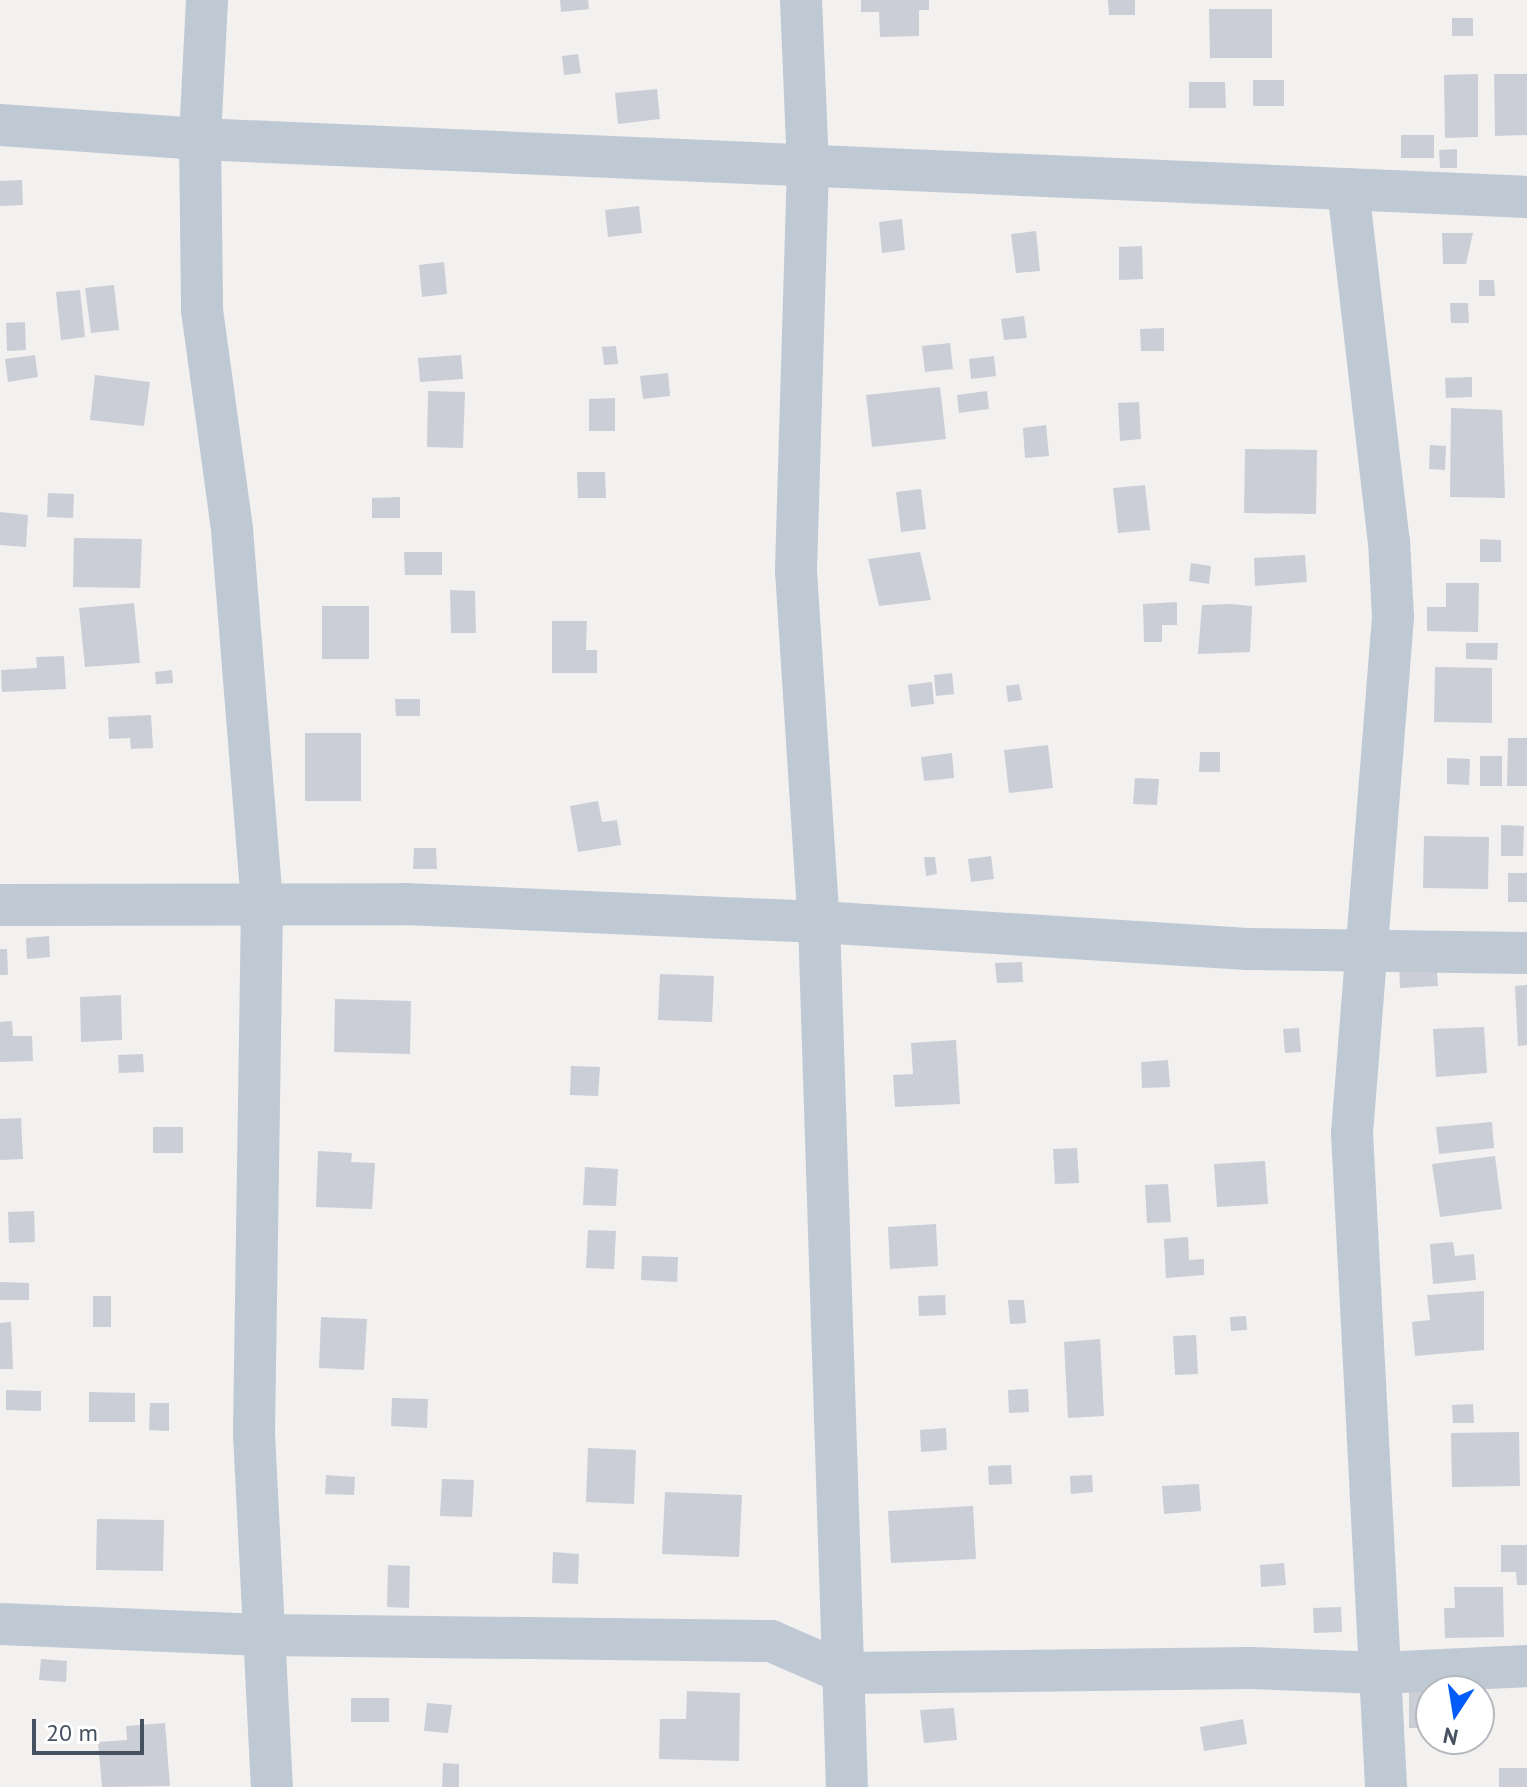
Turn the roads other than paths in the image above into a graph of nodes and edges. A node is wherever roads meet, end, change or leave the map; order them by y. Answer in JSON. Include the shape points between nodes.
{"nodes":[{"id":1,"x":207,"y":0,"type":"edge"},
{"id":2,"x":801,"y":0,"type":"edge"},
{"id":3,"x":0,"y":125,"type":"edge"},
{"id":4,"x":200,"y":139,"type":"junction"},
{"id":5,"x":808,"y":165,"type":"junction"},
{"id":6,"x":1348,"y":189,"type":"junction"},
{"id":7,"x":1527,"y":197,"type":"edge"},
{"id":8,"x":0,"y":905,"type":"edge"},
{"id":9,"x":262,"y":905,"type":"junction"},
{"id":10,"x":819,"y":922,"type":"junction"},
{"id":11,"x":1365,"y":950,"type":"junction"},
{"id":12,"x":1527,"y":953,"type":"edge"},
{"id":13,"x":0,"y":1624,"type":"edge"},
{"id":14,"x":266,"y":1635,"type":"junction"},
{"id":15,"x":1527,"y":1666,"type":"edge"},
{"id":16,"x":845,"y":1673,"type":"junction"},
{"id":17,"x":1380,"y":1673,"type":"junction"},
{"id":18,"x":272,"y":1787,"type":"edge"},
{"id":19,"x":847,"y":1787,"type":"edge"},
{"id":20,"x":1386,"y":1787,"type":"edge"}],
"edges":[{"from":1,"to":4,"type":"street"},
{"from":2,"to":5,"type":"street"},
{"from":3,"to":4,"type":"street"},
{"from":4,"to":5,"type":"street"},
{"from":4,"to":9,"type":"street","via":[[202,310],[232,530]]},
{"from":5,"to":6,"type":"street"},
{"from":5,"to":10,"type":"street","via":[[796,571]]},
{"from":6,"to":7,"type":"street"},
{"from":6,"to":11,"type":"street","via":[[1393,617]]},
{"from":8,"to":9,"type":"street"},
{"from":9,"to":10,"type":"street","via":[[405,904]]},
{"from":9,"to":14,"type":"street","via":[[254,1434]]},
{"from":10,"to":11,"type":"street","via":[[1247,949]]},
{"from":10,"to":16,"type":"street"},
{"from":11,"to":12,"type":"street"},
{"from":11,"to":17,"type":"street","via":[[1352,1133]]},
{"from":13,"to":14,"type":"street"},
{"from":14,"to":16,"type":"street","via":[[771,1641]]},
{"from":14,"to":18,"type":"street"},
{"from":15,"to":17,"type":"street"},
{"from":16,"to":17,"type":"street","via":[[1250,1668]]},
{"from":16,"to":19,"type":"street"},
{"from":17,"to":20,"type":"street"}]}
